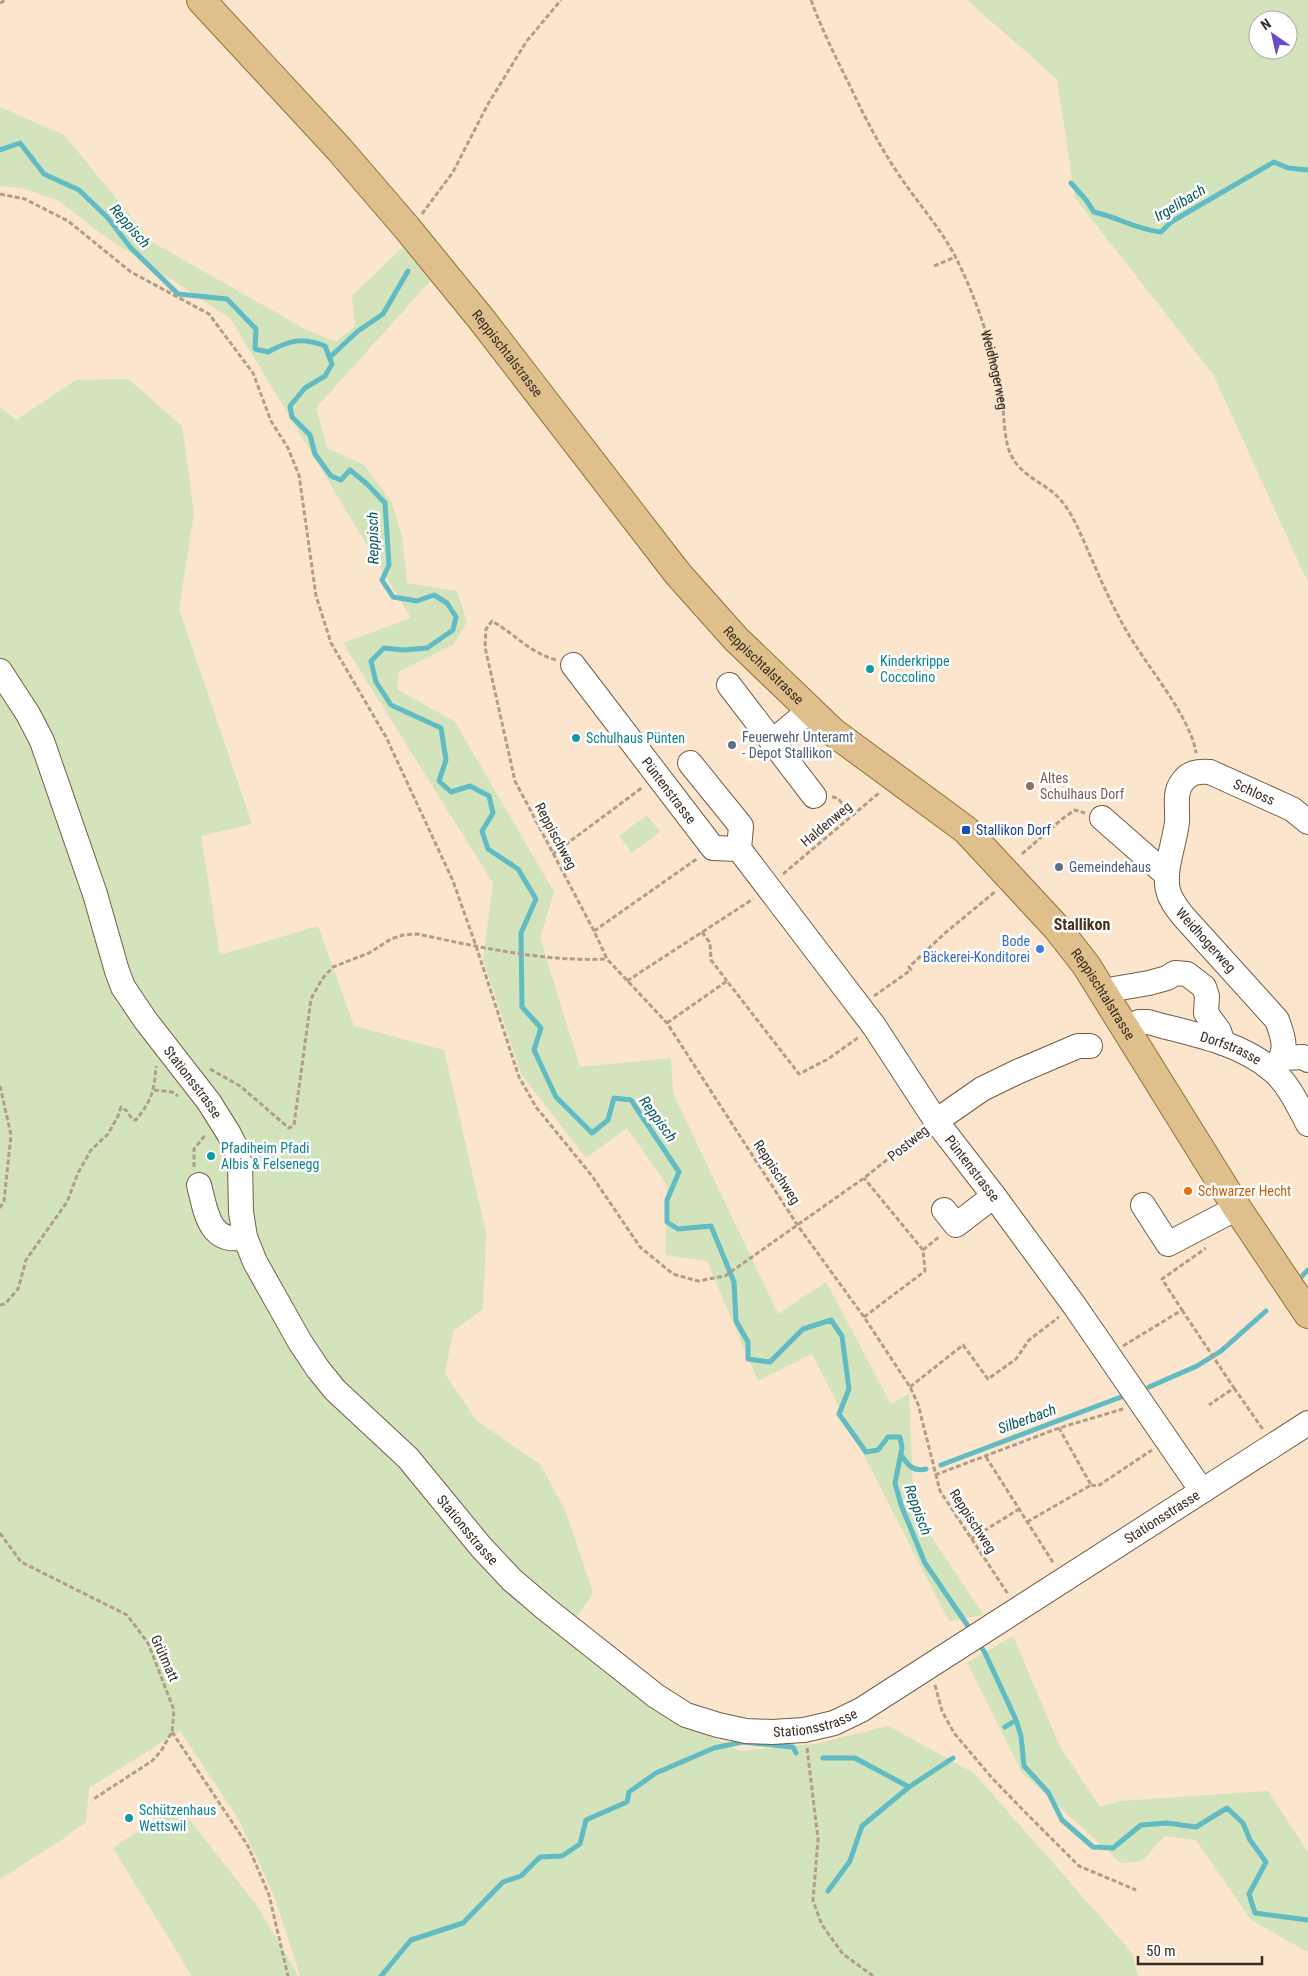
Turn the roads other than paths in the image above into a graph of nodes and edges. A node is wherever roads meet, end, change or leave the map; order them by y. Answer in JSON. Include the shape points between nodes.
{"nodes":[{"id":1,"x":201,"y":0,"type":"edge"},
{"id":2,"x":573,"y":665,"type":"road end"},
{"id":3,"x":0,"y":671,"type":"edge"},
{"id":4,"x":729,"y":685,"type":"dead end"},
{"id":5,"x":810,"y":710,"type":"junction"},
{"id":6,"x":772,"y":742,"type":"junction"},
{"id":7,"x":690,"y":763,"type":"dead end"},
{"id":8,"x":1197,"y":771,"type":"joint"},
{"id":9,"x":814,"y":796,"type":"road end"},
{"id":10,"x":1094,"y":816,"type":"road end"},
{"id":11,"x":1308,"y":822,"type":"edge"},
{"id":12,"x":739,"y":849,"type":"junction"},
{"id":13,"x":1167,"y":875,"type":"junction"},
{"id":14,"x":1105,"y":996,"type":"junction"},
{"id":15,"x":1125,"y":1028,"type":"junction"},
{"id":16,"x":1222,"y":1043,"type":"junction"},
{"id":17,"x":1090,"y":1046,"type":"dead end"},
{"id":18,"x":1308,"y":1060,"type":"edge"},
{"id":19,"x":1278,"y":1064,"type":"junction"},
{"id":20,"x":936,"y":1121,"type":"junction"},
{"id":21,"x":1308,"y":1124,"type":"edge"},
{"id":22,"x":199,"y":1185,"type":"road end"},
{"id":23,"x":994,"y":1196,"type":"junction"},
{"id":24,"x":1143,"y":1205,"type":"dead end"},
{"id":25,"x":1237,"y":1208,"type":"junction"},
{"id":26,"x":944,"y":1210,"type":"dead end"},
{"id":27,"x":245,"y":1237,"type":"junction"},
{"id":28,"x":1308,"y":1314,"type":"edge"},
{"id":29,"x":1308,"y":1423,"type":"edge"},
{"id":30,"x":1202,"y":1491,"type":"junction"}],
"edges":[{"from":1,"to":5,"type":"main road","name":"Reppischtalstrasse","via":[[339,149],[407,228],[678,574],[736,639]]},
{"from":2,"to":12,"type":"street","name":"Püntenstrasse","via":[[713,848]]},
{"from":3,"to":27,"type":"street","name":"Stationsstrasse","via":[[42,741],[123,987],[209,1102],[236,1148]]},
{"from":4,"to":6,"type":"street"},
{"from":5,"to":6,"type":"street","name":"Reppischtalstrasse"},
{"from":5,"to":14,"type":"main road","name":"Reppischtalstrasse","via":[[839,736],[1017,866]]},
{"from":6,"to":9,"type":"street"},
{"from":7,"to":12,"type":"street","via":[[741,826]]},
{"from":8,"to":11,"type":"street","name":"Schloss","via":[[1210,772],[1292,809]]},
{"from":8,"to":13,"type":"street","name":"Weidhogerweg","via":[[1180,785]]},
{"from":10,"to":13,"type":"street"},
{"from":12,"to":20,"type":"street","name":"Püntenstrasse","via":[[874,1026]]},
{"from":13,"to":19,"type":"street","name":"Weidhogerweg","via":[[1167,890],[1183,916],[1277,1020],[1282,1033]]},
{"from":14,"to":15,"type":"main road","name":"Reppischtalstrasse"},
{"from":14,"to":16,"type":"street","via":[[1114,989],[1149,983],[1175,973],[1187,974],[1204,987],[1208,996],[1206,1012],[1219,1031]]},
{"from":15,"to":16,"type":"street","name":"Dorfstrasse","via":[[1148,1022]]},
{"from":15,"to":25,"type":"main road","name":"Reppischtalstrasse"},
{"from":16,"to":19,"type":"street","name":"Dorfstrasse"},
{"from":17,"to":20,"type":"street","name":"Postweg","via":[[1078,1046],[982,1089]]},
{"from":18,"to":19,"type":"street","via":[[1303,1058]]},
{"from":19,"to":21,"type":"street","name":"Dorfstrasse"},
{"from":20,"to":23,"type":"street","name":"Püntenstrasse"},
{"from":22,"to":27,"type":"street","via":[[209,1222],[221,1236]]},
{"from":23,"to":26,"type":"street","via":[[956,1225]]},
{"from":23,"to":30,"type":"street","name":"Püntenstrasse","via":[[1074,1305]]},
{"from":24,"to":25,"type":"street","via":[[1168,1244]]},
{"from":25,"to":28,"type":"main road","name":"Reppischtalstrasse"},
{"from":27,"to":30,"type":"street","name":"Stationsstrasse","via":[[260,1270],[318,1369],[352,1407],[408,1458],[512,1580],[656,1696],[686,1714],[718,1725],[746,1731],[804,1730],[861,1710]]},
{"from":29,"to":30,"type":"street","name":"Stationsstrasse"}]}
